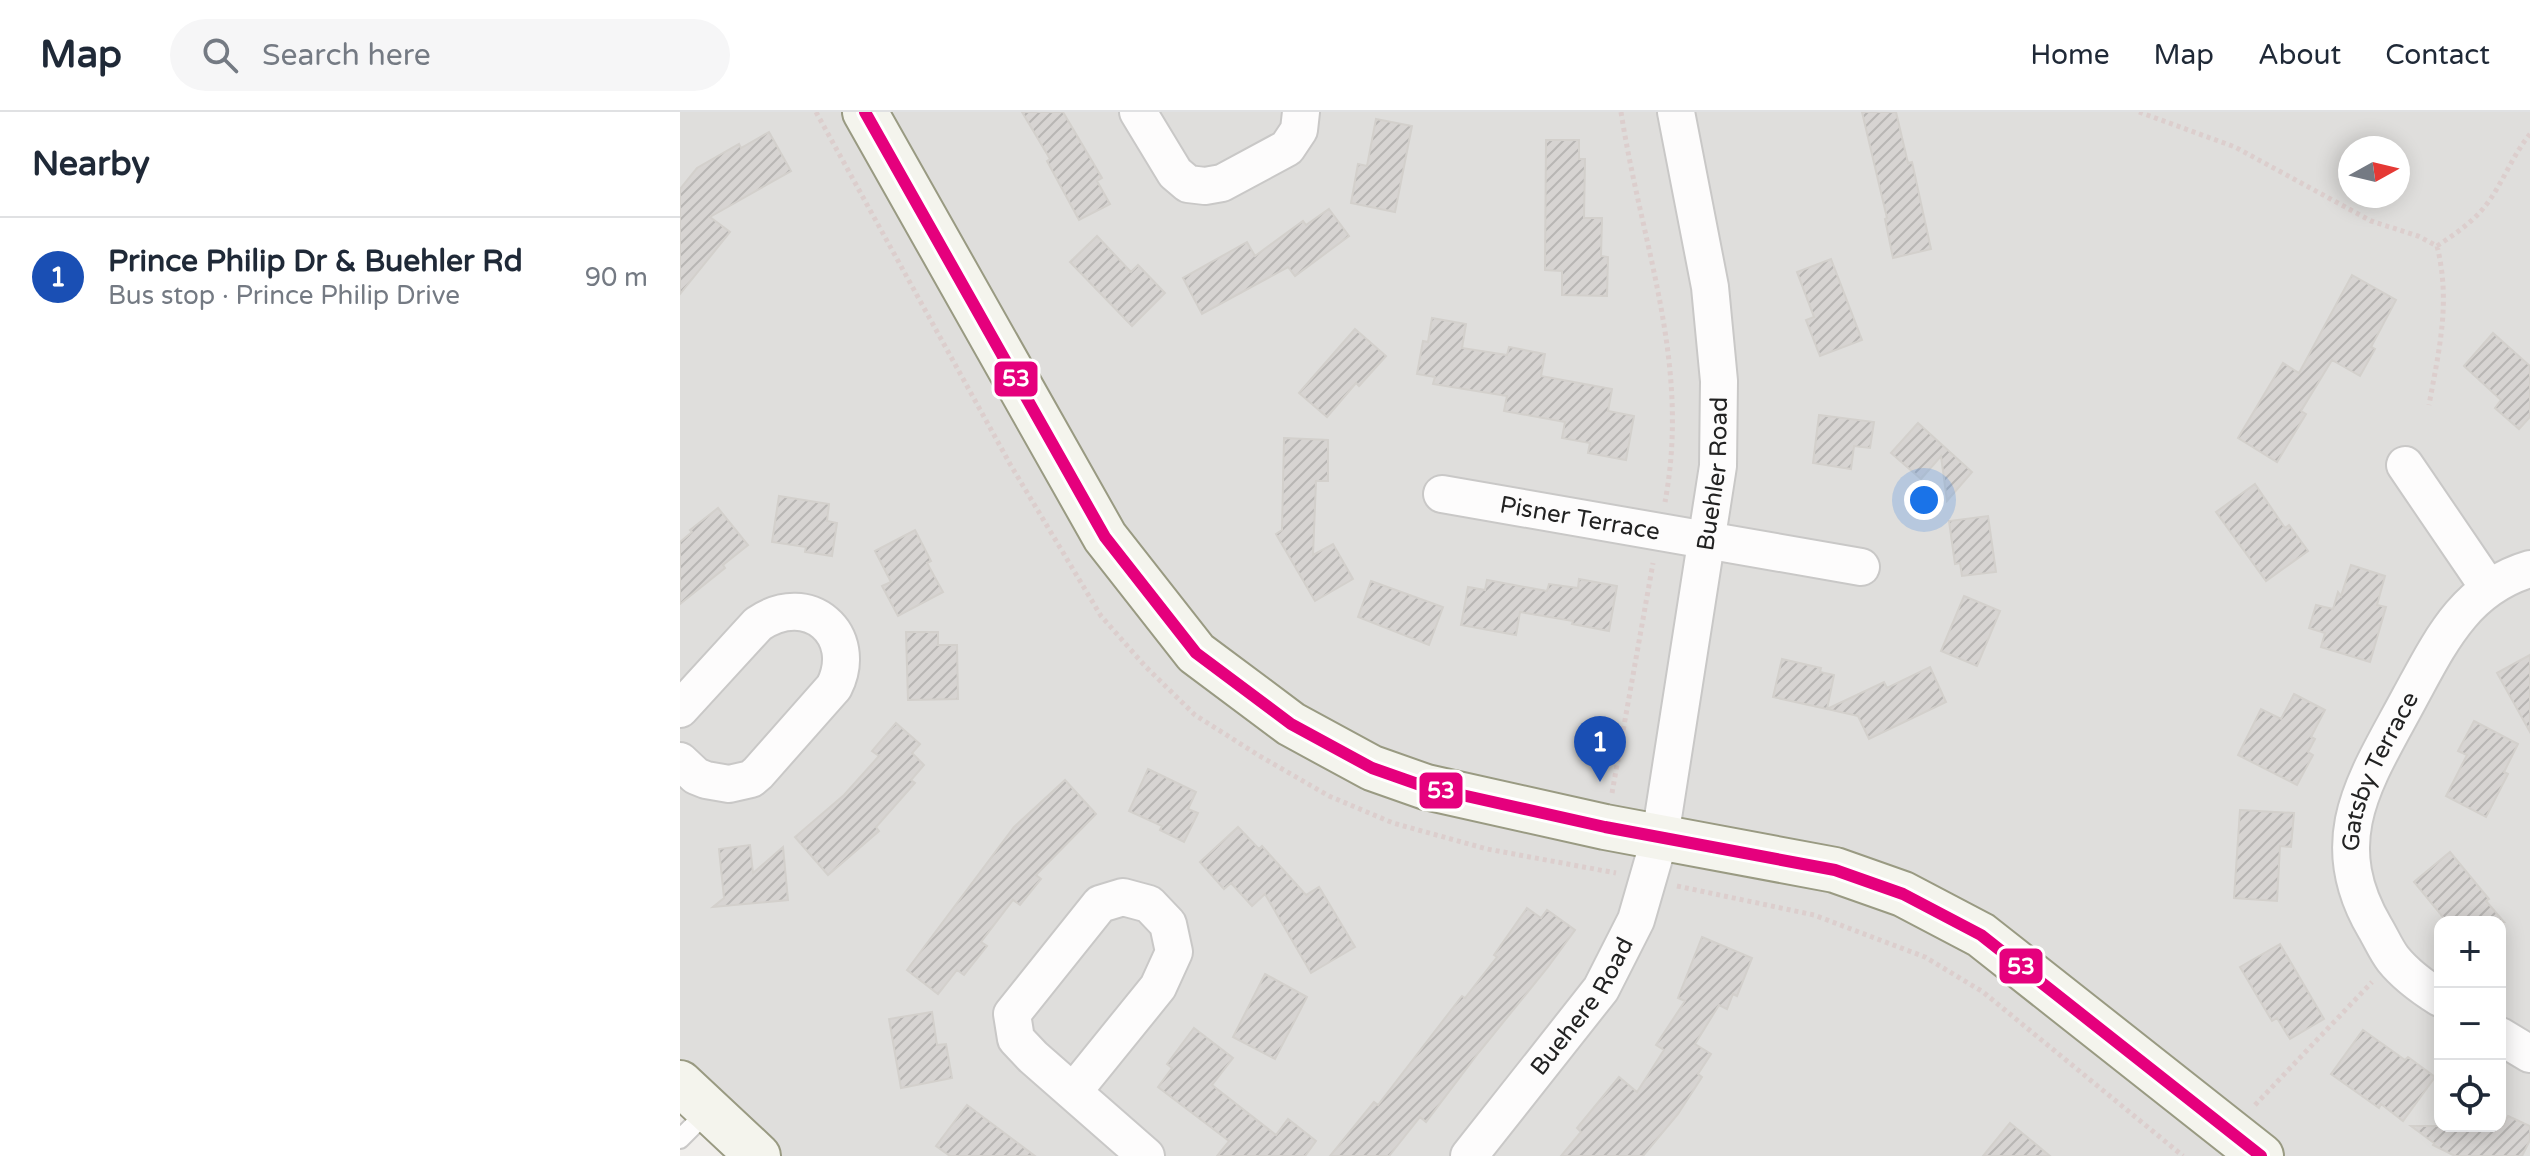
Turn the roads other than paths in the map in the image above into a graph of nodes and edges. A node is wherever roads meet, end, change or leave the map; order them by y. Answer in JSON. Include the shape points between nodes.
{"nodes":[{"id":1,"x":865,"y":112,"type":"edge"},
{"id":2,"x":1301,"y":112,"type":"edge"},
{"id":3,"x":1676,"y":112,"type":"edge"},
{"id":4,"x":1141,"y":113,"type":"edge"},
{"id":5,"x":2405,"y":465,"type":"dead end"},
{"id":6,"x":1442,"y":494,"type":"dead end"},
{"id":7,"x":1705,"y":541,"type":"junction"},
{"id":8,"x":1861,"y":567,"type":"dead end"},
{"id":9,"x":2530,"y":569,"type":"edge"},
{"id":10,"x":2488,"y":587,"type":"junction"},
{"id":11,"x":680,"y":709,"type":"edge"},
{"id":12,"x":680,"y":761,"type":"edge"},
{"id":13,"x":1660,"y":837,"type":"junction"},
{"id":14,"x":2434,"y":994,"type":"edge"},
{"id":15,"x":2506,"y":1040,"type":"edge"},
{"id":16,"x":2530,"y":1054,"type":"edge"},
{"id":17,"x":1073,"y":1092,"type":"junction"},
{"id":18,"x":690,"y":1111,"type":"edge"},
{"id":19,"x":2245,"y":1144,"type":"edge"},
{"id":20,"x":758,"y":1156,"type":"edge"},
{"id":21,"x":1146,"y":1156,"type":"edge"},
{"id":22,"x":1469,"y":1156,"type":"edge"}],
"edges":[{"from":1,"to":13,"type":"street","via":[[1105,537],[1196,653],[1291,724],[1372,768],[1426,787]]},
{"from":2,"to":4,"type":"street","via":[[1299,130],[1287,148],[1222,183],[1205,186],[1188,184],[1175,173]]},
{"from":3,"to":7,"type":"street","name":"Buehler Road","via":[[1710,287],[1719,381],[1718,466]]},
{"from":5,"to":10,"type":"street"},
{"from":6,"to":7,"type":"street","name":"Pisner Terrace"},
{"from":7,"to":8,"type":"street","name":"Pisner Terrace"},
{"from":7,"to":13,"type":"street","name":"Buehler Road"},
{"from":9,"to":10,"type":"street","name":"Gatsby Terrace"},
{"from":10,"to":14,"type":"street","name":"Gatsby Terrace","via":[[2439,642],[2365,781],[2351,825],[2351,865],[2361,903],[2394,960]]},
{"from":11,"to":12,"type":"street","via":[[767,618],[806,612],[818,616],[835,637],[840,675],[834,687],[758,773],[741,782],[719,783],[696,776]]},
{"from":13,"to":19,"type":"street","via":[[1835,870],[1903,894],[1981,935]]},
{"from":13,"to":22,"type":"street","name":"Buehere Road","via":[[1636,920],[1601,989]]},
{"from":15,"to":16,"type":"street"},
{"from":17,"to":17,"type":"street","via":[[1158,987],[1174,952],[1168,924],[1149,904],[1123,897],[1100,904],[1012,1014],[1016,1039]]},
{"from":17,"to":21,"type":"street"},
{"from":18,"to":20,"type":"street"}]}
